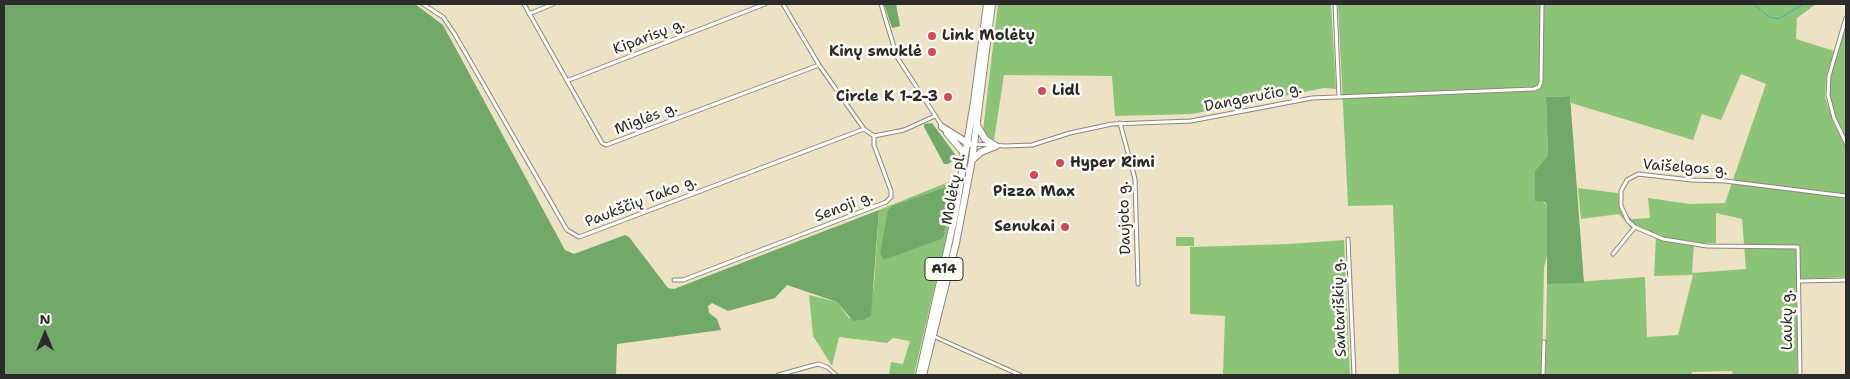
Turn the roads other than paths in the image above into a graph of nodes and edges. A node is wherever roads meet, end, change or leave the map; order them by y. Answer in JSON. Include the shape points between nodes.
{"nodes":[{"id":1,"x":424,"y":4,"type":"edge"},
{"id":2,"x":524,"y":4,"type":"edge"},
{"id":3,"x":553,"y":4,"type":"edge"},
{"id":4,"x":765,"y":4,"type":"edge"},
{"id":5,"x":783,"y":4,"type":"edge"},
{"id":6,"x":881,"y":4,"type":"edge"},
{"id":7,"x":987,"y":4,"type":"edge"},
{"id":8,"x":992,"y":4,"type":"edge"},
{"id":9,"x":1334,"y":4,"type":"edge"},
{"id":10,"x":1542,"y":4,"type":"edge"},
{"id":11,"x":529,"y":14,"type":"junction"},
{"id":12,"x":1846,"y":21,"type":"edge"},
{"id":13,"x":819,"y":65,"type":"junction"},
{"id":14,"x":569,"y":80,"type":"junction"},
{"id":15,"x":1339,"y":97,"type":"junction"},
{"id":16,"x":935,"y":116,"type":"junction"},
{"id":17,"x":1120,"y":123,"type":"junction"},
{"id":18,"x":974,"y":126,"type":"junction"},
{"id":19,"x":942,"y":127,"type":"joint"},
{"id":20,"x":864,"y":129,"type":"junction"},
{"id":21,"x":874,"y":136,"type":"junction"},
{"id":22,"x":953,"y":136,"type":"junction"},
{"id":23,"x":973,"y":142,"type":"junction"},
{"id":24,"x":1846,"y":143,"type":"edge"},
{"id":25,"x":996,"y":146,"type":"junction"},
{"id":26,"x":973,"y":157,"type":"junction"},
{"id":27,"x":965,"y":161,"type":"junction"},
{"id":28,"x":1846,"y":196,"type":"edge"},
{"id":29,"x":1635,"y":227,"type":"junction"},
{"id":30,"x":1348,"y":239,"type":"dead end"},
{"id":31,"x":1614,"y":254,"type":"dead end"},
{"id":32,"x":674,"y":280,"type":"dead end"},
{"id":33,"x":1846,"y":280,"type":"edge"},
{"id":34,"x":1799,"y":281,"type":"junction"},
{"id":35,"x":1138,"y":284,"type":"dead end"},
{"id":36,"x":933,"y":336,"type":"junction"},
{"id":37,"x":1544,"y":342,"type":"dead end"},
{"id":38,"x":778,"y":375,"type":"edge"},
{"id":39,"x":836,"y":375,"type":"edge"},
{"id":40,"x":918,"y":375,"type":"edge"},
{"id":41,"x":924,"y":375,"type":"edge"},
{"id":42,"x":1020,"y":375,"type":"edge"},
{"id":43,"x":1354,"y":375,"type":"edge"},
{"id":44,"x":1544,"y":375,"type":"edge"},
{"id":45,"x":1800,"y":375,"type":"edge"}],
"edges":[{"from":1,"to":20,"type":"street","name":"Paukščių Tako g.","via":[[443,17],[454,32],[567,230],[579,237]]},
{"from":2,"to":11,"type":"street","name":"Miglės g."},
{"from":3,"to":11,"type":"street"},
{"from":4,"to":14,"type":"street","name":"Kiparisų g."},
{"from":5,"to":13,"type":"street"},
{"from":6,"to":16,"type":"street","via":[[897,57]]},
{"from":7,"to":18,"type":"highway","name":"Molėtų pl.","number":"A14"},
{"from":8,"to":18,"type":"highway","name":"Molėtų pl.","number":"A14"},
{"from":9,"to":15,"type":"street"},
{"from":10,"to":15,"type":"street","name":"Dangeručio g.","via":[[1539,87]]},
{"from":11,"to":14,"type":"street","name":"Miglės g."},
{"from":12,"to":24,"type":"street","via":[[1829,76],[1828,95]]},
{"from":13,"to":14,"type":"street","name":"Miglės g.","via":[[608,145],[602,143]]},
{"from":13,"to":20,"type":"street"},
{"from":15,"to":17,"type":"street","name":"Dangeručio g.","via":[[1282,103],[1191,121]]},
{"from":16,"to":19,"type":"street"},
{"from":16,"to":21,"type":"street","via":[[904,130]]},
{"from":17,"to":25,"type":"street","name":"Dangeručio g.","via":[[1032,145]]},
{"from":17,"to":35,"type":"street","name":"Daujoto g.","via":[[1135,179]]},
{"from":18,"to":22,"type":"highway"},
{"from":18,"to":23,"type":"highway","name":"Molėtų pl.","number":"A14"},
{"from":18,"to":25,"type":"highway"},
{"from":19,"to":22,"type":"highway"},
{"from":20,"to":21,"type":"street"},
{"from":21,"to":32,"type":"street","name":"Senoji g.","via":[[874,145],[891,191],[891,198],[886,202],[683,280]]},
{"from":22,"to":23,"type":"highway"},
{"from":22,"to":27,"type":"highway"},
{"from":23,"to":25,"type":"street","name":"Dangeručio g."},
{"from":23,"to":26,"type":"highway"},
{"from":23,"to":27,"type":"highway","name":"Molėtų pl.","number":"A14"},
{"from":25,"to":26,"type":"highway"},
{"from":26,"to":36,"type":"highway","name":"Molėtų pl.","number":"A14"},
{"from":27,"to":40,"type":"highway","name":"Molėtų pl.","number":"A14"},
{"from":28,"to":29,"type":"street","name":"Vaišelgos g.","via":[[1638,174],[1624,183],[1620,198],[1624,216]]},
{"from":29,"to":31,"type":"street"},
{"from":29,"to":34,"type":"street","via":[[1663,239],[1707,246],[1796,246],[1799,250]]},
{"from":30,"to":43,"type":"street","name":"Santariškių g."},
{"from":33,"to":34,"type":"street","name":"Laukų g."},
{"from":34,"to":45,"type":"street","name":"Laukų g."},
{"from":36,"to":41,"type":"highway","name":"Molėtų pl.","number":"A14"},
{"from":36,"to":42,"type":"street"},
{"from":37,"to":44,"type":"street"},
{"from":38,"to":39,"type":"street","via":[[818,364]]}]}
